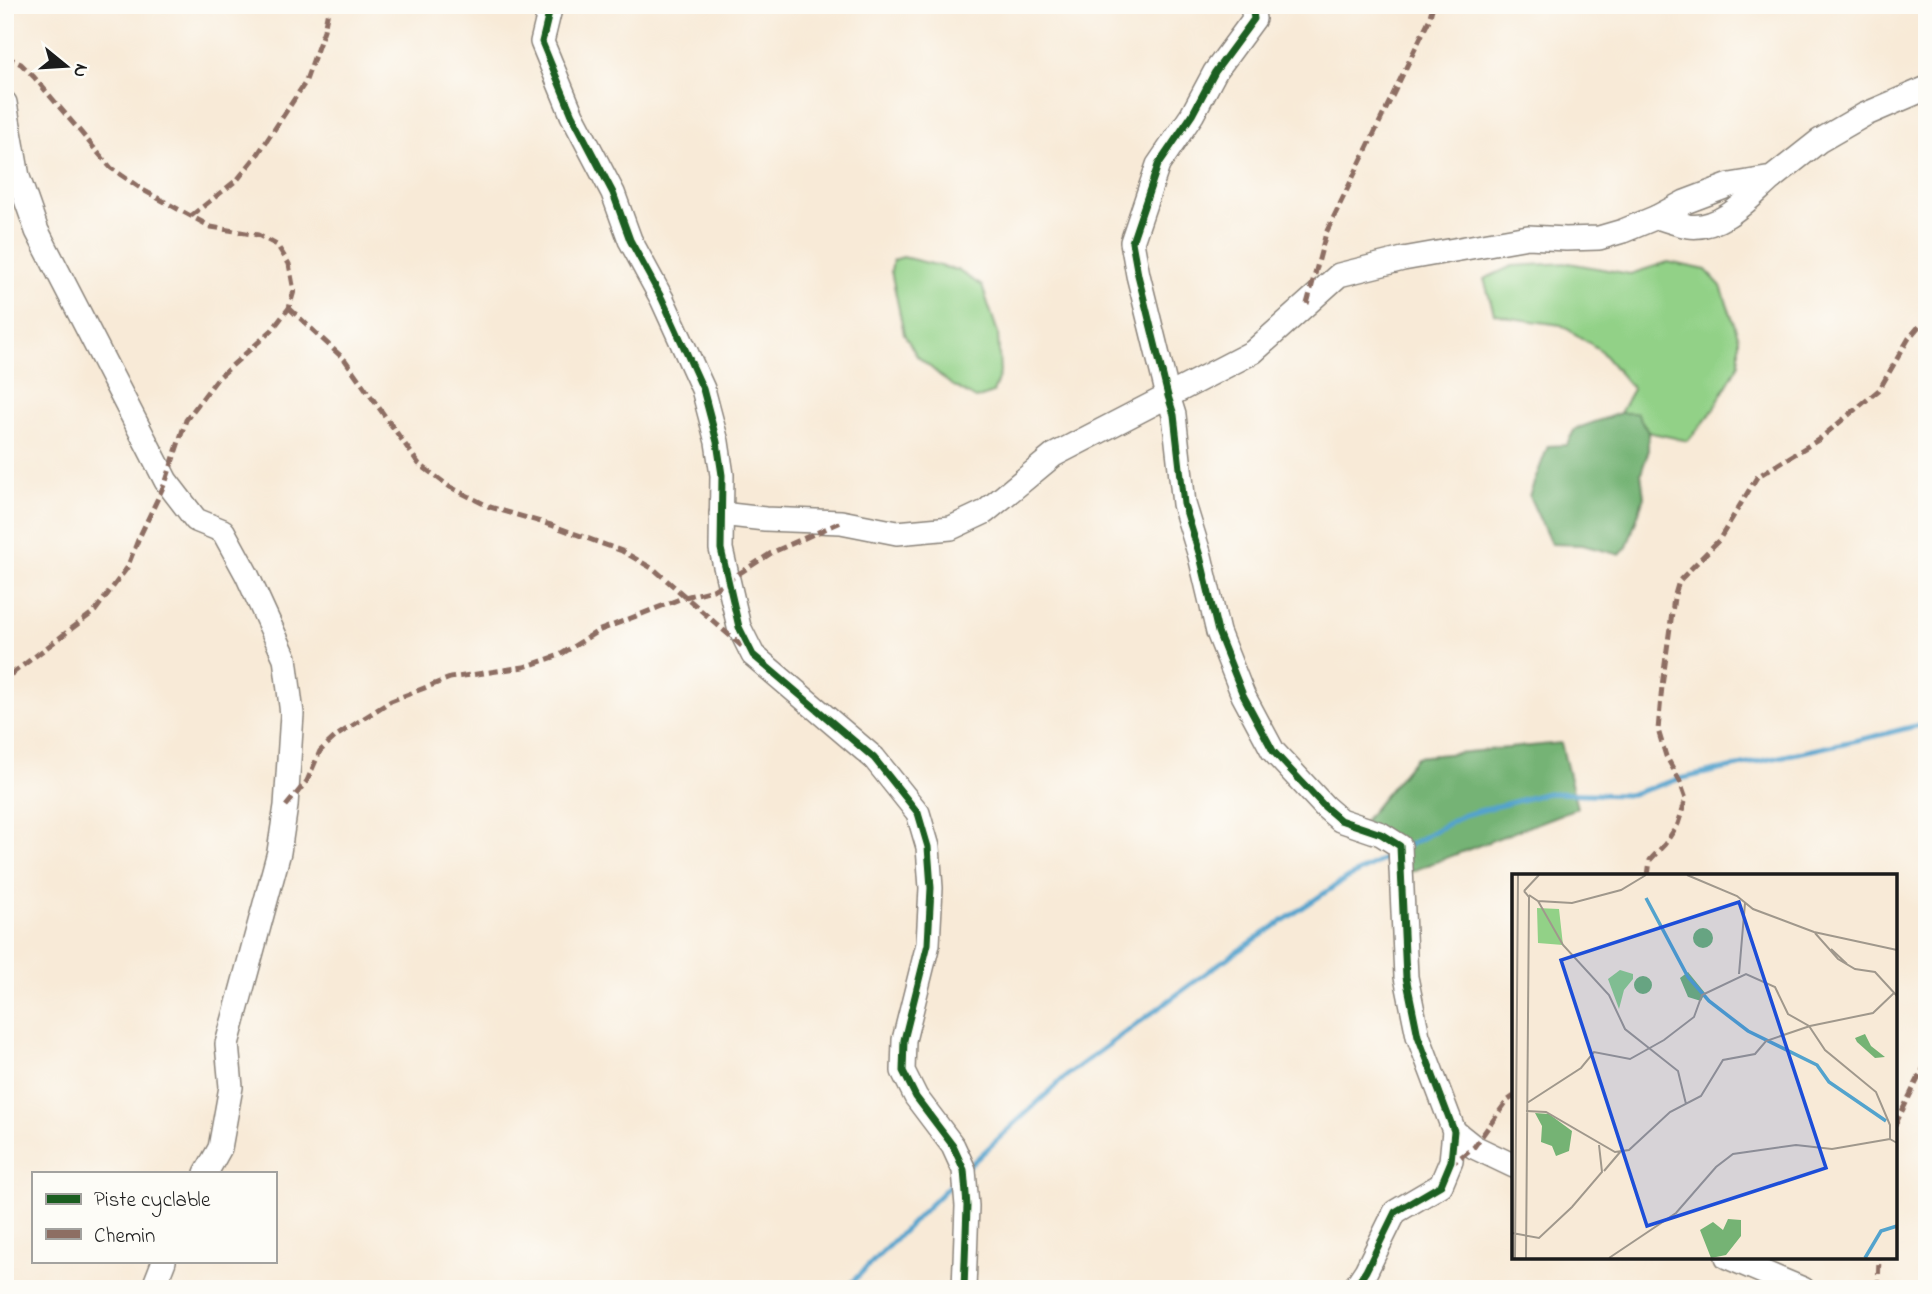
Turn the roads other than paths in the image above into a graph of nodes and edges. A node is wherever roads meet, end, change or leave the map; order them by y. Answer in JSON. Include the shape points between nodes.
{"nodes":[{"id":1,"x":551,"y":5,"type":"edge"},
{"id":2,"x":1252,"y":5,"type":"edge"},
{"id":3,"x":1927,"y":88,"type":"edge"},
{"id":4,"x":5,"y":103,"type":"edge"},
{"id":5,"x":1168,"y":396,"type":"junction"},
{"id":6,"x":721,"y":513,"type":"junction"},
{"id":7,"x":1454,"y":1131,"type":"junction"},
{"id":8,"x":1512,"y":1165,"type":"edge"},
{"id":9,"x":207,"y":1172,"type":"edge"},
{"id":10,"x":1732,"y":1259,"type":"edge"},
{"id":11,"x":164,"y":1262,"type":"edge"},
{"id":12,"x":153,"y":1289,"type":"edge"},
{"id":13,"x":964,"y":1289,"type":"edge"},
{"id":14,"x":1354,"y":1289,"type":"edge"},
{"id":15,"x":1802,"y":1289,"type":"edge"}],
"edges":[{"from":1,"to":6,"type":"street","via":[[541,42],[703,389],[722,475]]},
{"from":2,"to":5,"type":"street","via":[[1254,19],[1158,165],[1132,242]]},
{"from":3,"to":5,"type":"street","via":[[1864,115],[1819,141],[1772,178],[1730,185],[1623,231],[1599,238],[1528,237],[1339,275],[1253,352]]},
{"from":4,"to":9,"type":"street","via":[[18,177],[37,231],[160,471],[196,520],[223,531],[285,658],[292,715],[279,852],[227,1045],[231,1087],[220,1148]]},
{"from":5,"to":6,"type":"street","via":[[1054,455],[985,512],[951,528],[897,533],[841,522]]},
{"from":5,"to":7,"type":"street","via":[[1184,504],[1218,632],[1243,695],[1273,751],[1325,807],[1340,820],[1400,846],[1406,977],[1418,1036]]},
{"from":6,"to":13,"type":"street","via":[[721,549],[739,626],[753,655],[874,758],[918,813],[929,847],[928,944],[904,1040],[903,1072],[964,1170]]},
{"from":7,"to":8,"type":"street","via":[[1474,1147]]},
{"from":7,"to":14,"type":"street","via":[[1451,1161],[1441,1185],[1395,1212]]},
{"from":10,"to":15,"type":"street"},
{"from":11,"to":12,"type":"street"}]}
